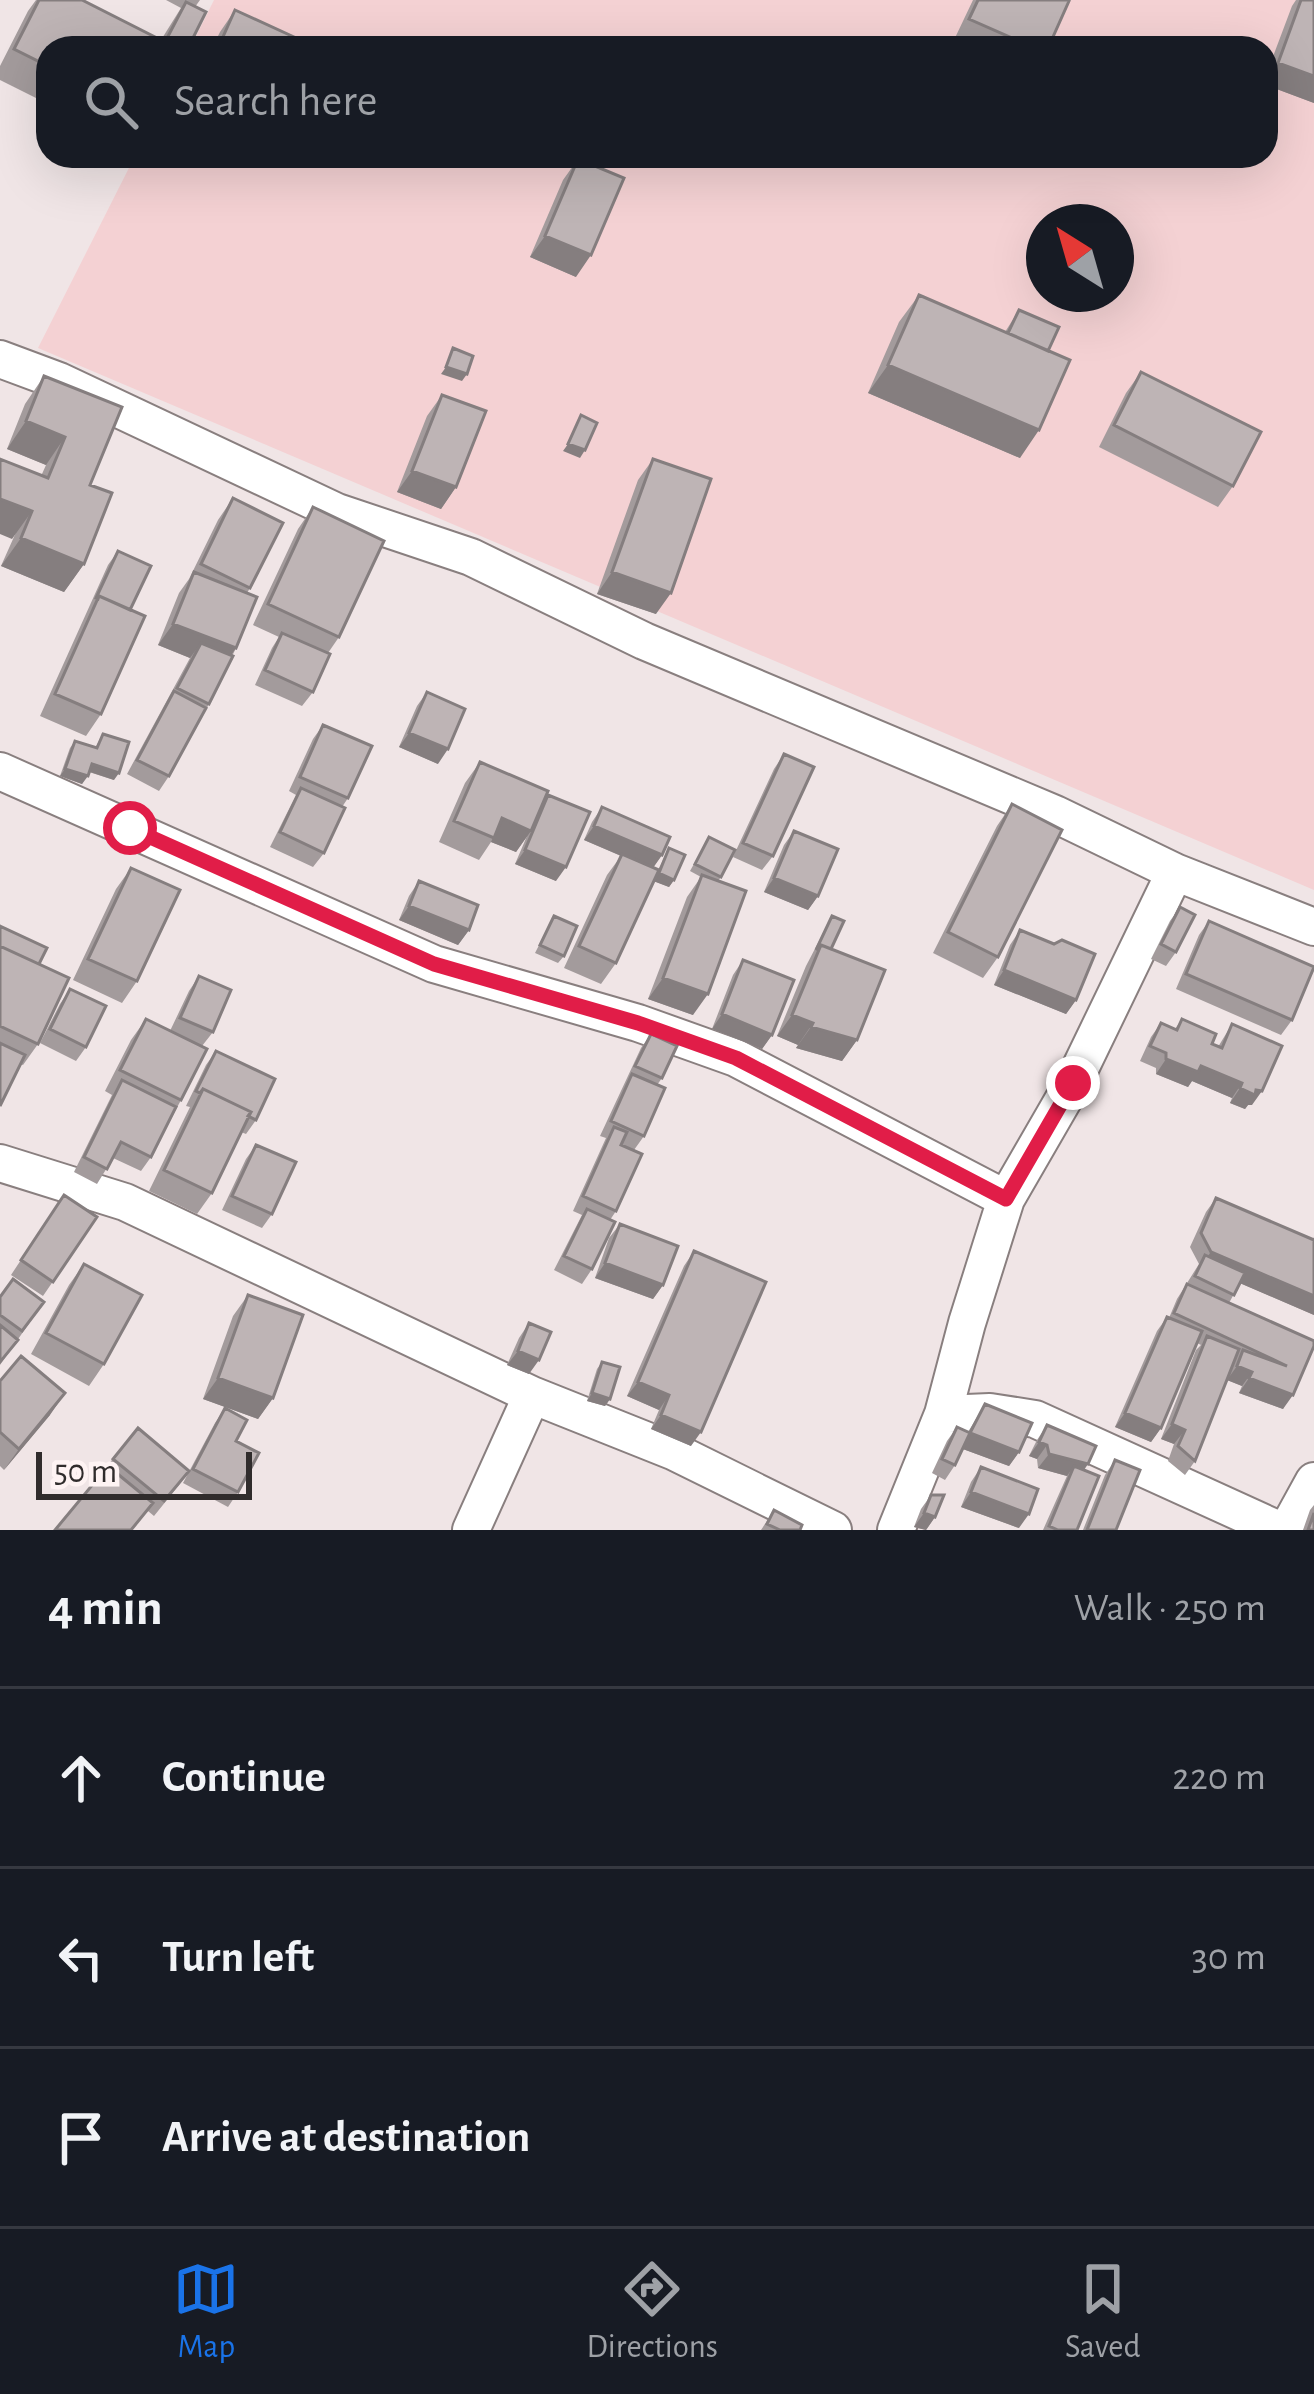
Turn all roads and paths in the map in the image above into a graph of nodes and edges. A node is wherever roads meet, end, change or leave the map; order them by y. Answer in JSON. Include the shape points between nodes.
{"nodes":[{"id":1,"x":0,"y":359,"type":"edge"},
{"id":2,"x":2,"y":779,"type":"edge"},
{"id":3,"x":1175,"y":872,"type":"junction"},
{"id":4,"x":1314,"y":927,"type":"edge"},
{"id":5,"x":0,"y":1163,"type":"edge"},
{"id":6,"x":1006,"y":1199,"type":"junction"},
{"id":7,"x":532,"y":1395,"type":"junction"},
{"id":8,"x":944,"y":1414,"type":"junction"},
{"id":9,"x":1314,"y":1481,"type":"edge"},
{"id":10,"x":472,"y":1530,"type":"edge"},
{"id":11,"x":833,"y":1530,"type":"edge"},
{"id":12,"x":896,"y":1530,"type":"edge"},
{"id":13,"x":1283,"y":1530,"type":"edge"}],
"edges":[{"from":1,"to":3,"type":"street","via":[[337,512],[471,557],[644,641]]},
{"from":2,"to":6,"type":"street","via":[[434,964],[736,1058]]},
{"from":3,"to":4,"type":"street"},
{"from":3,"to":6,"type":"street","via":[[1073,1083]]},
{"from":5,"to":7,"type":"street","via":[[125,1202]]},
{"from":6,"to":8,"type":"street"},
{"from":7,"to":10,"type":"street"},
{"from":7,"to":11,"type":"street","via":[[675,1452]]},
{"from":8,"to":12,"type":"street"},
{"from":8,"to":13,"type":"street","via":[[1035,1419]]},
{"from":9,"to":13,"type":"street"}]}
